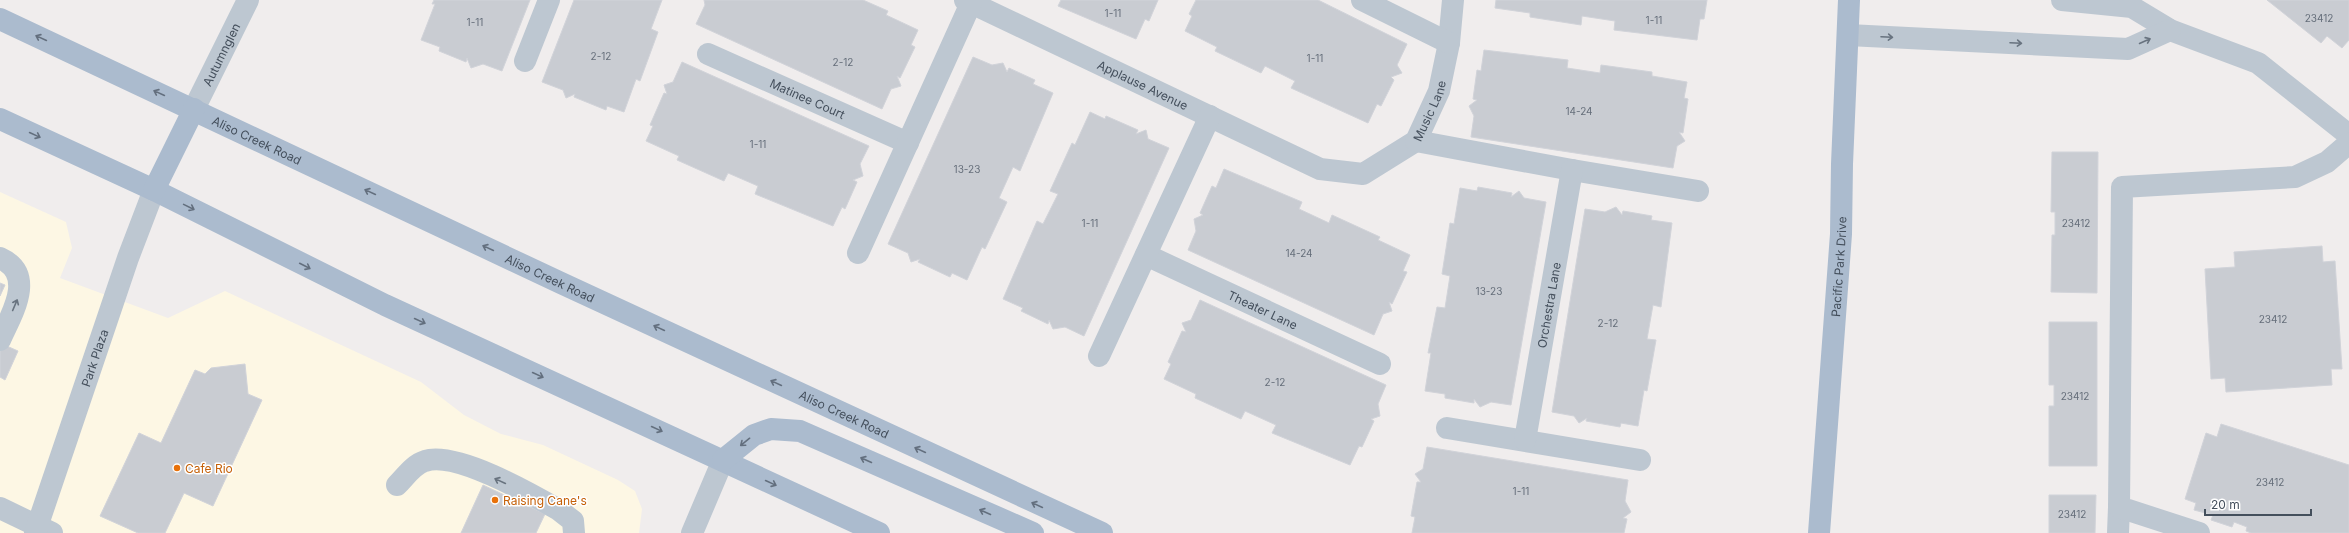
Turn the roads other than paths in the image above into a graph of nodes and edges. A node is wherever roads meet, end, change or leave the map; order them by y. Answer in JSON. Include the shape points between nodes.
{"nodes":[{"id":1,"x":248,"y":0,"type":"edge"},
{"id":2,"x":549,"y":0,"type":"edge"},
{"id":3,"x":1362,"y":0,"type":"edge"},
{"id":4,"x":1453,"y":0,"type":"edge"},
{"id":5,"x":1849,"y":0,"type":"edge"},
{"id":6,"x":2062,"y":0,"type":"edge"},
{"id":7,"x":968,"y":2,"type":"edge"},
{"id":8,"x":0,"y":19,"type":"edge"},
{"id":9,"x":2170,"y":30,"type":"junction"},
{"id":10,"x":1848,"y":35,"type":"junction"},
{"id":11,"x":1449,"y":43,"type":"junction"},
{"id":12,"x":708,"y":54,"type":"dead end"},
{"id":13,"x":525,"y":61,"type":"dead end"},
{"id":14,"x":194,"y":109,"type":"junction"},
{"id":15,"x":1210,"y":116,"type":"junction"},
{"id":16,"x":0,"y":119,"type":"edge"},
{"id":17,"x":2349,"y":135,"type":"edge"},
{"id":18,"x":1416,"y":141,"type":"junction"},
{"id":19,"x":908,"y":143,"type":"junction"},
{"id":20,"x":2349,"y":143,"type":"edge"},
{"id":21,"x":1320,"y":169,"type":"joint"},
{"id":22,"x":1572,"y":170,"type":"junction"},
{"id":23,"x":154,"y":190,"type":"junction"},
{"id":24,"x":1698,"y":191,"type":"dead end"},
{"id":25,"x":858,"y":253,"type":"dead end"},
{"id":26,"x":1146,"y":255,"type":"junction"},
{"id":27,"x":0,"y":258,"type":"edge"},
{"id":28,"x":0,"y":340,"type":"edge"},
{"id":29,"x":1099,"y":356,"type":"dead end"},
{"id":30,"x":1380,"y":364,"type":"dead end"},
{"id":31,"x":1447,"y":428,"type":"dead end"},
{"id":32,"x":1526,"y":440,"type":"junction"},
{"id":33,"x":724,"y":460,"type":"junction"},
{"id":34,"x":1640,"y":460,"type":"dead end"},
{"id":35,"x":397,"y":485,"type":"dead end"},
{"id":36,"x":2119,"y":507,"type":"junction"},
{"id":37,"x":0,"y":508,"type":"edge"},
{"id":38,"x":1065,"y":527,"type":"edge"},
{"id":39,"x":42,"y":531,"type":"edge"},
{"id":40,"x":574,"y":533,"type":"edge"},
{"id":41,"x":692,"y":533,"type":"edge"},
{"id":42,"x":879,"y":533,"type":"edge"},
{"id":43,"x":1033,"y":533,"type":"edge"},
{"id":44,"x":1102,"y":533,"type":"edge"},
{"id":45,"x":1819,"y":533,"type":"edge"},
{"id":46,"x":2118,"y":533,"type":"edge"},
{"id":47,"x":2199,"y":533,"type":"edge"}],
"edges":[{"from":1,"to":14,"type":"street","name":"Autumnglen"},
{"from":2,"to":13,"type":"street"},
{"from":3,"to":11,"type":"street"},
{"from":4,"to":11,"type":"street","name":"Music Lane"},
{"from":5,"to":10,"type":"main road","name":"Pacific Park Drive"},
{"from":6,"to":9,"type":"street","via":[[2132,7]]},
{"from":7,"to":15,"type":"street","name":"Applause Avenue"},
{"from":7,"to":19,"type":"street"},
{"from":14,"to":8,"type":"main road","name":"Aliso Creek Road","one_way":true},
{"from":10,"to":9,"type":"street","one_way":true,"via":[[2128,49]]},
{"from":9,"to":17,"type":"street","via":[[2258,63]]},
{"from":10,"to":45,"type":"main road","name":"Pacific Park Drive","via":[[1841,234]]},
{"from":11,"to":18,"type":"street","name":"Music Lane","via":[[1439,91]]},
{"from":12,"to":19,"type":"street","name":"Matinee Court"},
{"from":14,"to":23,"type":"main road"},
{"from":38,"to":14,"type":"main road","name":"Aliso Creek Road","one_way":true,"via":[[568,286]]},
{"from":15,"to":21,"type":"street","name":"Applause Avenue"},
{"from":15,"to":26,"type":"street"},
{"from":16,"to":23,"type":"main road","one_way":true},
{"from":18,"to":21,"type":"street","name":"Music Lane","via":[[1363,174]]},
{"from":18,"to":22,"type":"street"},
{"from":19,"to":25,"type":"street"},
{"from":20,"to":36,"type":"street","via":[[2327,162],[2295,177],[2122,187]]},
{"from":22,"to":24,"type":"street"},
{"from":22,"to":32,"type":"street","name":"Orchestra Lane"},
{"from":23,"to":33,"type":"main road","one_way":true,"via":[[385,305]]},
{"from":23,"to":39,"type":"street","name":"Park Plaza","via":[[128,258]]},
{"from":26,"to":29,"type":"street"},
{"from":26,"to":30,"type":"street","name":"Theater Lane"},
{"from":28,"to":27,"type":"street","one_way":true,"via":[[19,295],[20,282],[13,268]]},
{"from":31,"to":32,"type":"street"},
{"from":32,"to":34,"type":"street"},
{"from":33,"to":41,"type":"street"},
{"from":33,"to":42,"type":"main road","one_way":true},
{"from":43,"to":33,"type":"main road","one_way":true,"via":[[800,431],[771,429],[754,436]]},
{"from":40,"to":35,"type":"street","one_way":true,"via":[[573,521],[559,510],[464,464],[442,459],[424,461]]},
{"from":36,"to":46,"type":"street"},
{"from":36,"to":47,"type":"street"},
{"from":37,"to":39,"type":"street"},
{"from":38,"to":44,"type":"main road","name":"Aliso Creek Road"}]}
